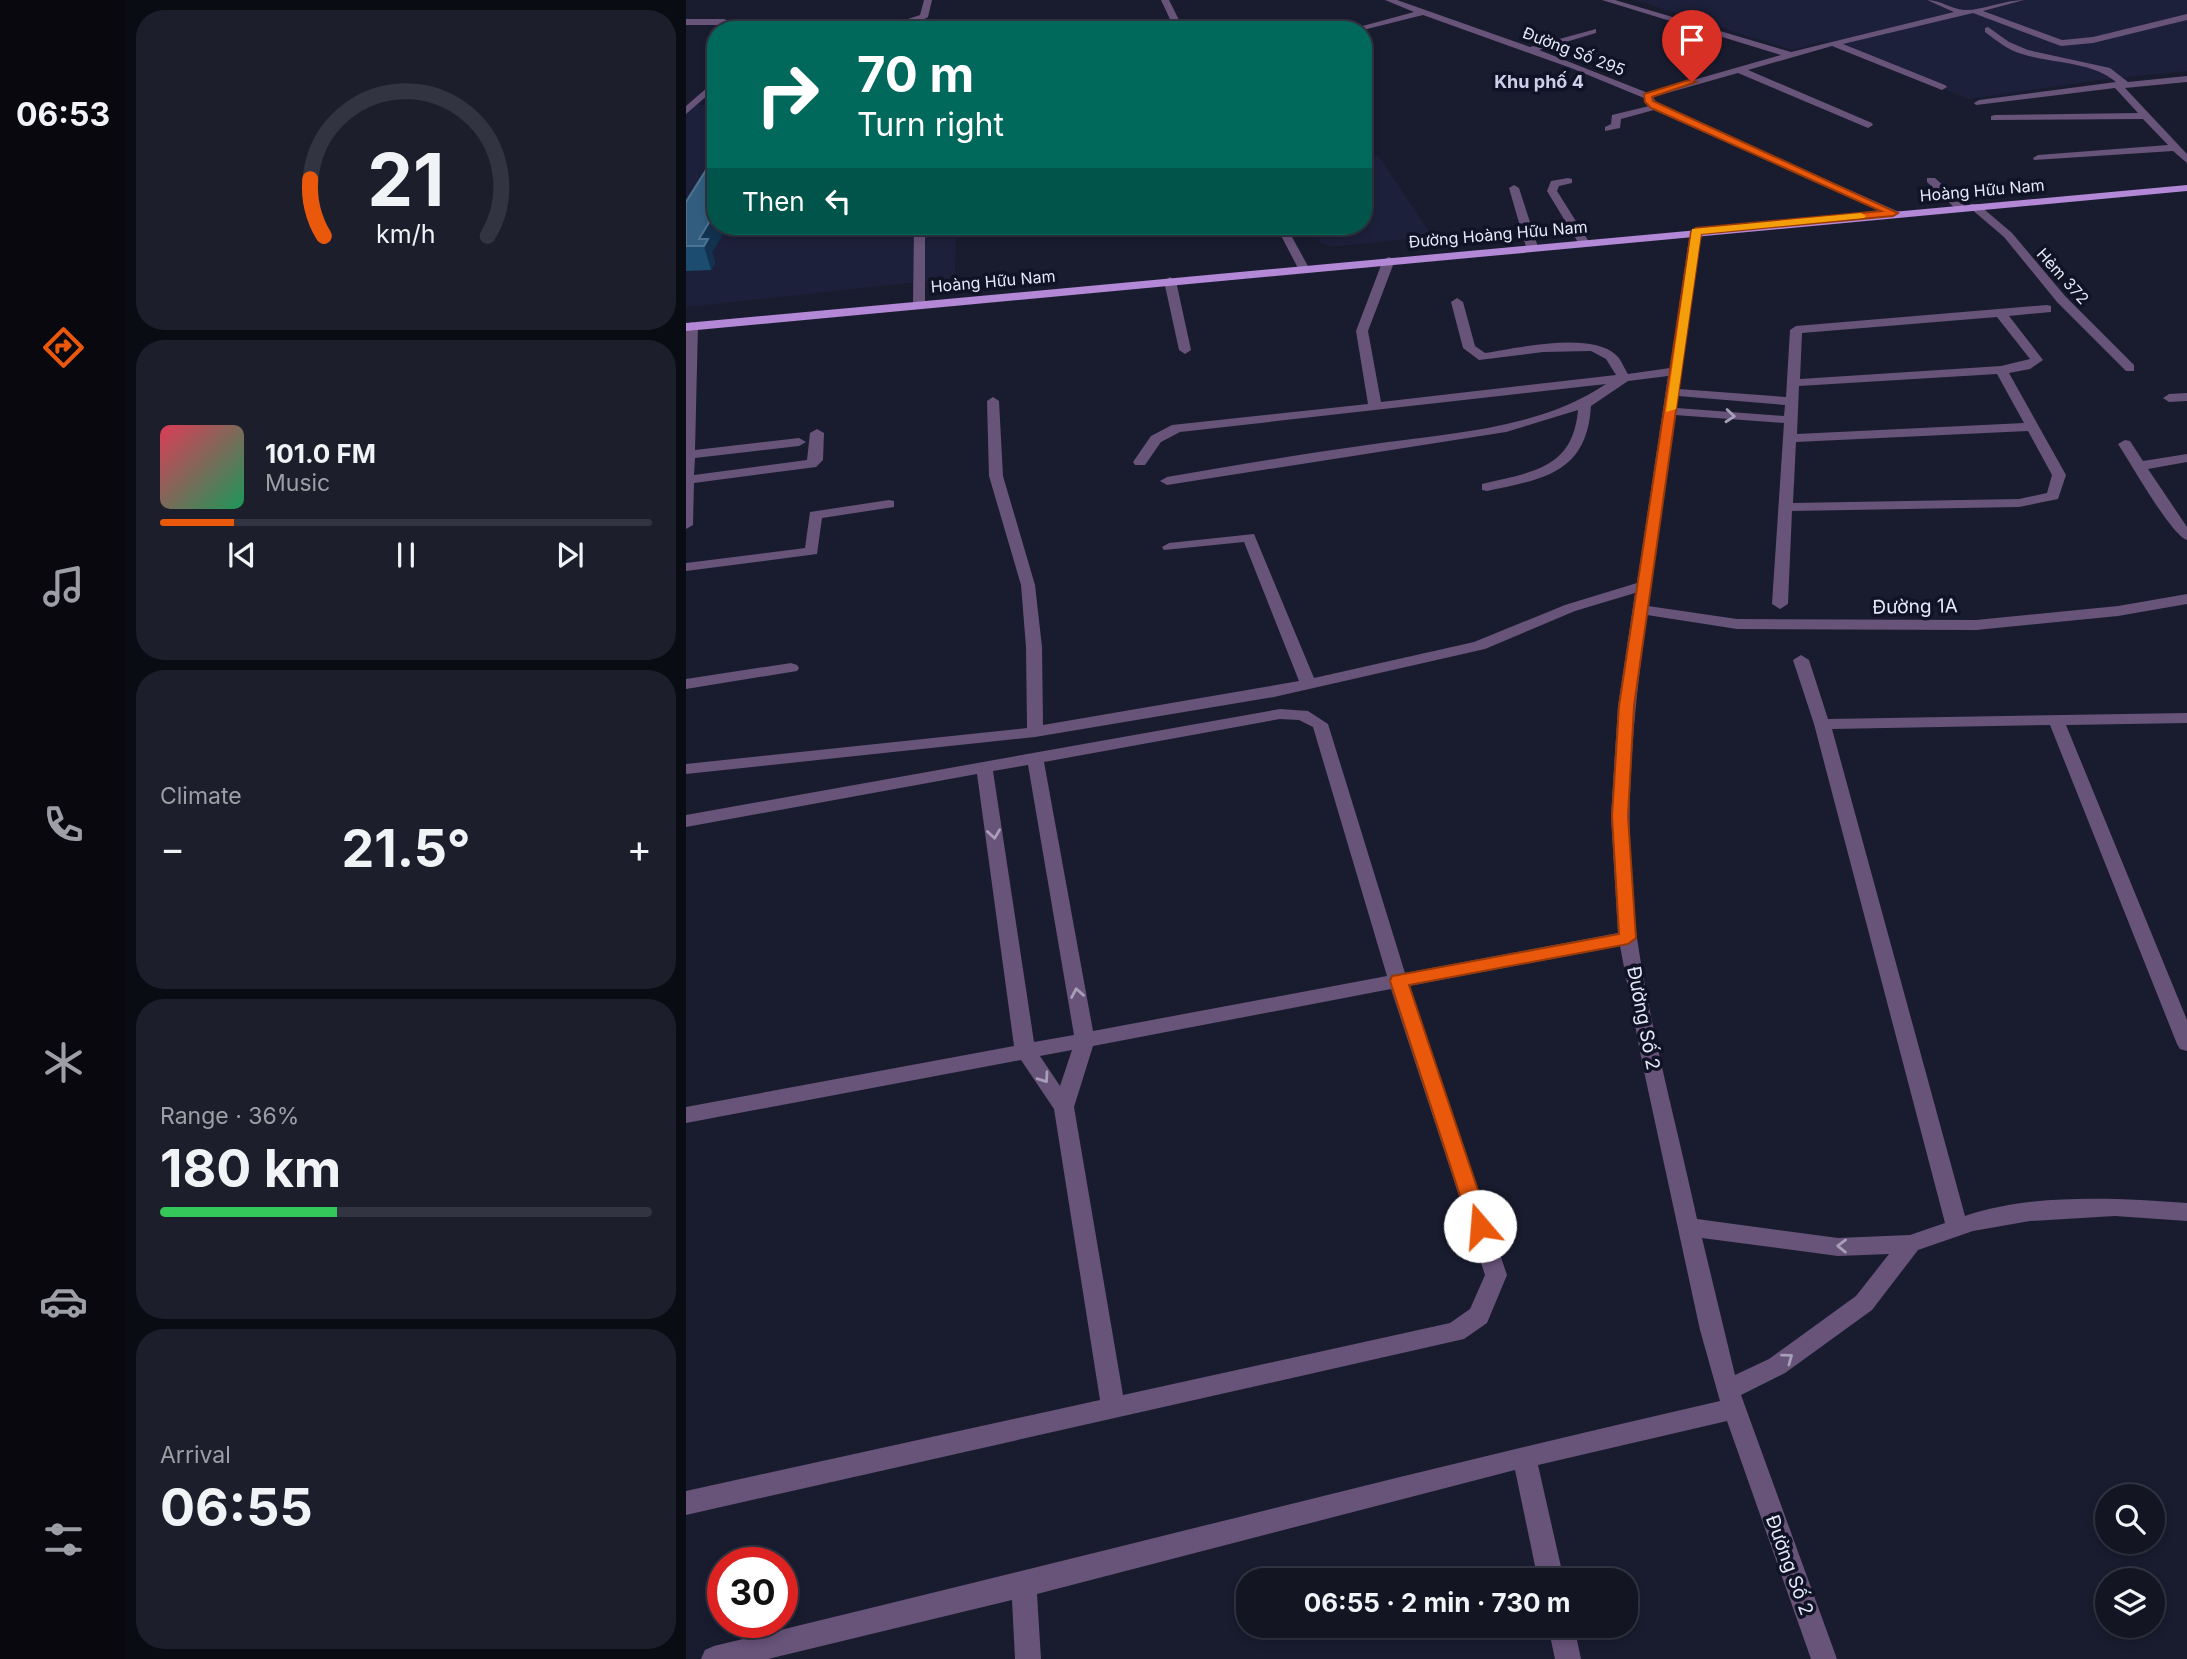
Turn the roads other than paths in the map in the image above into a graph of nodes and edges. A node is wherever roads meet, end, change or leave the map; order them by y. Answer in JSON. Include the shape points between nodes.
{"nodes":[{"id":1,"x":928,"y":0,"type":"edge"},
{"id":2,"x":1165,"y":0,"type":"edge"},
{"id":3,"x":1390,"y":0,"type":"edge"},
{"id":4,"x":1606,"y":0,"type":"edge"},
{"id":5,"x":1931,"y":0,"type":"edge"},
{"id":6,"x":2020,"y":0,"type":"edge"},
{"id":7,"x":1424,"y":12,"type":"junction"},
{"id":8,"x":1970,"y":13,"type":"junction"},
{"id":9,"x":2187,"y":17,"type":"edge"},
{"id":10,"x":908,"y":21,"type":"edge"},
{"id":11,"x":1176,"y":21,"type":"edge"},
{"id":12,"x":686,"y":22,"type":"edge"},
{"id":13,"x":707,"y":22,"type":"edge"},
{"id":14,"x":1372,"y":25,"type":"edge"},
{"id":15,"x":1988,"y":30,"type":"dead end"},
{"id":16,"x":1593,"y":31,"type":"dead end"},
{"id":17,"x":1833,"y":43,"type":"junction"},
{"id":18,"x":1530,"y":50,"type":"junction"},
{"id":19,"x":1791,"y":55,"type":"junction"},
{"id":20,"x":1737,"y":69,"type":"junction"},
{"id":21,"x":2187,"y":79,"type":"edge"},
{"id":22,"x":2121,"y":85,"type":"junction"},
{"id":23,"x":1942,"y":87,"type":"dead end"},
{"id":24,"x":707,"y":91,"type":"edge"},
{"id":25,"x":1647,"y":96,"type":"junction"},
{"id":26,"x":1979,"y":103,"type":"dead end"},
{"id":27,"x":1654,"y":107,"type":"junction"},
{"id":28,"x":686,"y":111,"type":"edge"},
{"id":29,"x":2146,"y":116,"type":"junction"},
{"id":30,"x":1995,"y":118,"type":"dead end"},
{"id":31,"x":1868,"y":125,"type":"dead end"},
{"id":32,"x":1609,"y":129,"type":"dead end"},
{"id":33,"x":2176,"y":148,"type":"junction"},
{"id":34,"x":2038,"y":158,"type":"dead end"},
{"id":35,"x":2187,"y":160,"type":"edge"},
{"id":36,"x":1931,"y":180,"type":"dead end"},
{"id":37,"x":1568,"y":181,"type":"dead end"},
{"id":38,"x":1514,"y":188,"type":"dead end"},
{"id":39,"x":2187,"y":188,"type":"edge"},
{"id":40,"x":1974,"y":206,"type":"junction"},
{"id":41,"x":1960,"y":207,"type":"junction"},
{"id":42,"x":1893,"y":213,"type":"junction"},
{"id":43,"x":1696,"y":232,"type":"junction"},
{"id":44,"x":919,"y":235,"type":"edge"},
{"id":45,"x":1286,"y":235,"type":"edge"},
{"id":46,"x":1583,"y":242,"type":"junction"},
{"id":47,"x":1532,"y":247,"type":"junction"},
{"id":48,"x":1389,"y":260,"type":"junction"},
{"id":49,"x":1303,"y":268,"type":"junction"},
{"id":50,"x":1170,"y":281,"type":"junction"},
{"id":51,"x":1457,"y":302,"type":"dead end"},
{"id":52,"x":919,"y":304,"type":"junction"},
{"id":53,"x":2047,"y":309,"type":"dead end"},
{"id":54,"x":2000,"y":313,"type":"junction"},
{"id":55,"x":689,"y":327,"type":"edge"},
{"id":56,"x":1185,"y":350,"type":"dead end"},
{"id":57,"x":2130,"y":368,"type":"dead end"},
{"id":58,"x":2001,"y":370,"type":"junction"},
{"id":59,"x":1676,"y":371,"type":"junction"},
{"id":60,"x":1624,"y":378,"type":"junction"},
{"id":61,"x":1792,"y":383,"type":"junction"},
{"id":62,"x":2187,"y":397,"type":"edge"},
{"id":63,"x":2169,"y":398,"type":"dead end"},
{"id":64,"x":993,"y":401,"type":"dead end"},
{"id":65,"x":1790,"y":401,"type":"junction"},
{"id":66,"x":1672,"y":402,"type":"junction"},
{"id":67,"x":1585,"y":404,"type":"junction"},
{"id":68,"x":1375,"y":407,"type":"junction"},
{"id":69,"x":1790,"y":421,"type":"junction"},
{"id":70,"x":2032,"y":427,"type":"junction"},
{"id":71,"x":817,"y":433,"type":"dead end"},
{"id":72,"x":1788,"y":438,"type":"junction"},
{"id":73,"x":799,"y":442,"type":"dead end"},
{"id":74,"x":2125,"y":444,"type":"dead end"},
{"id":75,"x":688,"y":455,"type":"junction"},
{"id":76,"x":2187,"y":458,"type":"edge"},
{"id":77,"x":1140,"y":462,"type":"dead end"},
{"id":78,"x":2139,"y":466,"type":"junction"},
{"id":79,"x":687,"y":480,"type":"edge"},
{"id":80,"x":1167,"y":481,"type":"dead end"},
{"id":81,"x":1487,"y":487,"type":"dead end"},
{"id":82,"x":889,"y":504,"type":"dead end"},
{"id":83,"x":1785,"y":507,"type":"junction"},
{"id":84,"x":686,"y":525,"type":"edge"},
{"id":85,"x":2187,"y":536,"type":"edge"},
{"id":86,"x":1169,"y":547,"type":"dead end"},
{"id":87,"x":686,"y":567,"type":"edge"},
{"id":88,"x":1645,"y":585,"type":"junction"},
{"id":89,"x":2187,"y":599,"type":"edge"},
{"id":90,"x":1780,"y":604,"type":"dead end"},
{"id":91,"x":1643,"y":610,"type":"junction"},
{"id":92,"x":1801,"y":660,"type":"dead end"},
{"id":93,"x":792,"y":667,"type":"dead end"},
{"id":94,"x":686,"y":684,"type":"edge"},
{"id":95,"x":1308,"y":684,"type":"junction"},
{"id":96,"x":2187,"y":718,"type":"edge"},
{"id":97,"x":2056,"y":720,"type":"junction"},
{"id":98,"x":1822,"y":724,"type":"junction"},
{"id":99,"x":1035,"y":732,"type":"junction"},
{"id":100,"x":1035,"y":758,"type":"junction"},
{"id":101,"x":984,"y":766,"type":"junction"},
{"id":102,"x":686,"y":769,"type":"edge"},
{"id":103,"x":686,"y":821,"type":"edge"},
{"id":104,"x":1628,"y":938,"type":"junction"},
{"id":105,"x":1398,"y":981,"type":"junction"},
{"id":106,"x":1084,"y":1039,"type":"junction"},
{"id":107,"x":2187,"y":1044,"type":"edge"},
{"id":108,"x":1025,"y":1050,"type":"junction"},
{"id":109,"x":1064,"y":1107,"type":"junction"},
{"id":110,"x":686,"y":1115,"type":"edge"},
{"id":111,"x":2187,"y":1212,"type":"edge"},
{"id":112,"x":1688,"y":1227,"type":"junction"},
{"id":113,"x":1957,"y":1228,"type":"junction"},
{"id":114,"x":1910,"y":1244,"type":"junction"},
{"id":115,"x":1732,"y":1399,"type":"junction"},
{"id":116,"x":1113,"y":1407,"type":"junction"},
{"id":117,"x":1524,"y":1457,"type":"junction"},
{"id":118,"x":686,"y":1503,"type":"edge"},
{"id":119,"x":1548,"y":1568,"type":"edge"},
{"id":120,"x":1024,"y":1586,"type":"junction"},
{"id":121,"x":1564,"y":1638,"type":"edge"},
{"id":122,"x":714,"y":1659,"type":"edge"},
{"id":123,"x":1028,"y":1659,"type":"edge"},
{"id":124,"x":1568,"y":1659,"type":"edge"},
{"id":125,"x":1824,"y":1659,"type":"edge"}],
"edges":[{"from":1,"to":10,"type":"street","via":[[924,16]]},
{"from":2,"to":11,"type":"street"},
{"from":3,"to":7,"type":"street","name":"Đường Số 295"},
{"from":4,"to":19,"type":"street"},
{"from":5,"to":8,"type":"street"},
{"from":6,"to":8,"type":"street"},
{"from":7,"to":14,"type":"street"},
{"from":7,"to":18,"type":"street","name":"Đường Số 295"},
{"from":8,"to":9,"type":"street","via":[[2061,43],[2093,40]]},
{"from":8,"to":17,"type":"street"},
{"from":12,"to":13,"type":"street"},
{"from":15,"to":22,"type":"street","via":[[2025,52],[2107,70]]},
{"from":16,"to":18,"type":"street"},
{"from":17,"to":19,"type":"street"},
{"from":17,"to":23,"type":"street"},
{"from":18,"to":25,"type":"street","name":"Đường Số 295"},
{"from":19,"to":20,"type":"street"},
{"from":20,"to":25,"type":"street"},
{"from":20,"to":31,"type":"street"},
{"from":21,"to":22,"type":"street"},
{"from":22,"to":26,"type":"street"},
{"from":22,"to":29,"type":"street"},
{"from":24,"to":28,"type":"street"},
{"from":25,"to":27,"type":"street"},
{"from":27,"to":32,"type":"street","via":[[1616,117],[1616,125]]},
{"from":27,"to":42,"type":"street"},
{"from":29,"to":30,"type":"street"},
{"from":29,"to":33,"type":"street"},
{"from":33,"to":34,"type":"street"},
{"from":33,"to":35,"type":"street"},
{"from":36,"to":41,"type":"street"},
{"from":37,"to":46,"type":"street","via":[[1555,183],[1552,191]]},
{"from":38,"to":47,"type":"street"},
{"from":39,"to":40,"type":"main road","name":"Hoàng Hữu Nam"},
{"from":40,"to":41,"type":"main road","name":"Hoàng Hữu Nam"},
{"from":40,"to":57,"type":"street","name":"Hẻm 372","via":[[2008,236]]},
{"from":41,"to":42,"type":"main road","name":"Hoàng Hữu Nam"},
{"from":42,"to":43,"type":"main road","name":"Hoàng Hữu Nam"},
{"from":43,"to":46,"type":"main road","name":"Đường Hoàng Hữu Nam"},
{"from":43,"to":59,"type":"street","name":"Đường Số 2"},
{"from":44,"to":52,"type":"street"},
{"from":45,"to":49,"type":"street"},
{"from":46,"to":47,"type":"main road","name":"Đường Hoàng Hữu Nam"},
{"from":47,"to":48,"type":"main road","name":"Đường Hoàng Hữu Nam"},
{"from":48,"to":49,"type":"main road","name":"Đường Hoàng Hữu Nam"},
{"from":48,"to":68,"type":"street","via":[[1362,331]]},
{"from":49,"to":50,"type":"main road","name":"Hoàng Hữu Nam"},
{"from":50,"to":52,"type":"main road","name":"Hoàng Hữu Nam"},
{"from":50,"to":56,"type":"street"},
{"from":51,"to":60,"type":"street","via":[[1468,348],[1483,357],[1543,348],[1593,347],[1611,357]]},
{"from":52,"to":55,"type":"main road","name":"Hoàng Hữu Nam"},
{"from":53,"to":54,"type":"street"},
{"from":54,"to":58,"type":"street","via":[[2037,360]]},
{"from":54,"to":61,"type":"street","via":[[1798,328]]},
{"from":55,"to":75,"type":"street"},
{"from":58,"to":61,"type":"street"},
{"from":58,"to":70,"type":"street"},
{"from":59,"to":60,"type":"street"},
{"from":59,"to":66,"type":"street","name":"Đường Số 2"},
{"from":60,"to":67,"type":"street"},
{"from":60,"to":68,"type":"street"},
{"from":61,"to":65,"type":"street"},
{"from":62,"to":63,"type":"street"},
{"from":64,"to":99,"type":"street","via":[[996,476],[1028,585]]},
{"from":65,"to":66,"type":"street"},
{"from":65,"to":69,"type":"street"},
{"from":66,"to":69,"type":"street","one_way":true},
{"from":66,"to":88,"type":"street","name":"Đường Số 2"},
{"from":67,"to":80,"type":"street","via":[[1506,428]]},
{"from":67,"to":81,"type":"street","via":[[1581,436],[1573,453],[1548,472]]},
{"from":68,"to":77,"type":"street","via":[[1177,428],[1156,439]]},
{"from":69,"to":72,"type":"street"},
{"from":70,"to":72,"type":"street"},
{"from":70,"to":83,"type":"street","via":[[2059,475],[2053,496],[2019,503]]},
{"from":71,"to":79,"type":"street","via":[[813,463]]},
{"from":72,"to":83,"type":"street"},
{"from":73,"to":75,"type":"street"},
{"from":74,"to":78,"type":"street"},
{"from":75,"to":79,"type":"street"},
{"from":76,"to":78,"type":"street"},
{"from":78,"to":85,"type":"street"},
{"from":79,"to":84,"type":"street"},
{"from":82,"to":87,"type":"street","via":[[815,515],[812,551]]},
{"from":83,"to":90,"type":"street"},
{"from":86,"to":95,"type":"street","via":[[1249,537]]},
{"from":88,"to":91,"type":"street","name":"Đường Số 2"},
{"from":88,"to":95,"type":"street","via":[[1570,608],[1479,646]]},
{"from":89,"to":91,"type":"street","name":"Đường 1A","via":[[1976,625],[1737,624]]},
{"from":91,"to":104,"type":"street","name":"Đường Số 2","via":[[1626,706],[1620,816]]},
{"from":92,"to":98,"type":"street"},
{"from":93,"to":94,"type":"street"},
{"from":95,"to":99,"type":"street"},
{"from":96,"to":97,"type":"street"},
{"from":97,"to":98,"type":"street"},
{"from":97,"to":107,"type":"street"},
{"from":98,"to":113,"type":"street"},
{"from":99,"to":102,"type":"street"},
{"from":100,"to":101,"type":"street"},
{"from":100,"to":105,"type":"street","via":[[1280,714],[1302,715],[1320,724]]},
{"from":106,"to":100,"type":"street","one_way":true},
{"from":101,"to":103,"type":"street"},
{"from":101,"to":108,"type":"street","one_way":true},
{"from":104,"to":105,"type":"street"},
{"from":104,"to":112,"type":"street","name":"Đường Số 2"},
{"from":105,"to":106,"type":"street"},
{"from":105,"to":116,"type":"street","via":[[1496,1275],[1479,1316],[1456,1332]]},
{"from":106,"to":108,"type":"street"},
{"from":106,"to":109,"type":"street"},
{"from":108,"to":109,"type":"street","one_way":true},
{"from":108,"to":110,"type":"street"},
{"from":109,"to":116,"type":"street"},
{"from":111,"to":113,"type":"street","via":[[2115,1207],[2030,1212]]},
{"from":114,"to":112,"type":"street","one_way":true,"via":[[1838,1247]]},
{"from":112,"to":115,"type":"street","name":"Đường Số 2"},
{"from":113,"to":114,"type":"street"},
{"from":115,"to":114,"type":"street","one_way":true,"via":[[1864,1303]]},
{"from":115,"to":117,"type":"street"},
{"from":115,"to":125,"type":"street","name":"Đường Số 2"},
{"from":116,"to":118,"type":"street"},
{"from":117,"to":119,"type":"street"},
{"from":117,"to":120,"type":"street"},
{"from":120,"to":122,"type":"street"},
{"from":120,"to":123,"type":"street"},
{"from":121,"to":124,"type":"street"}]}
